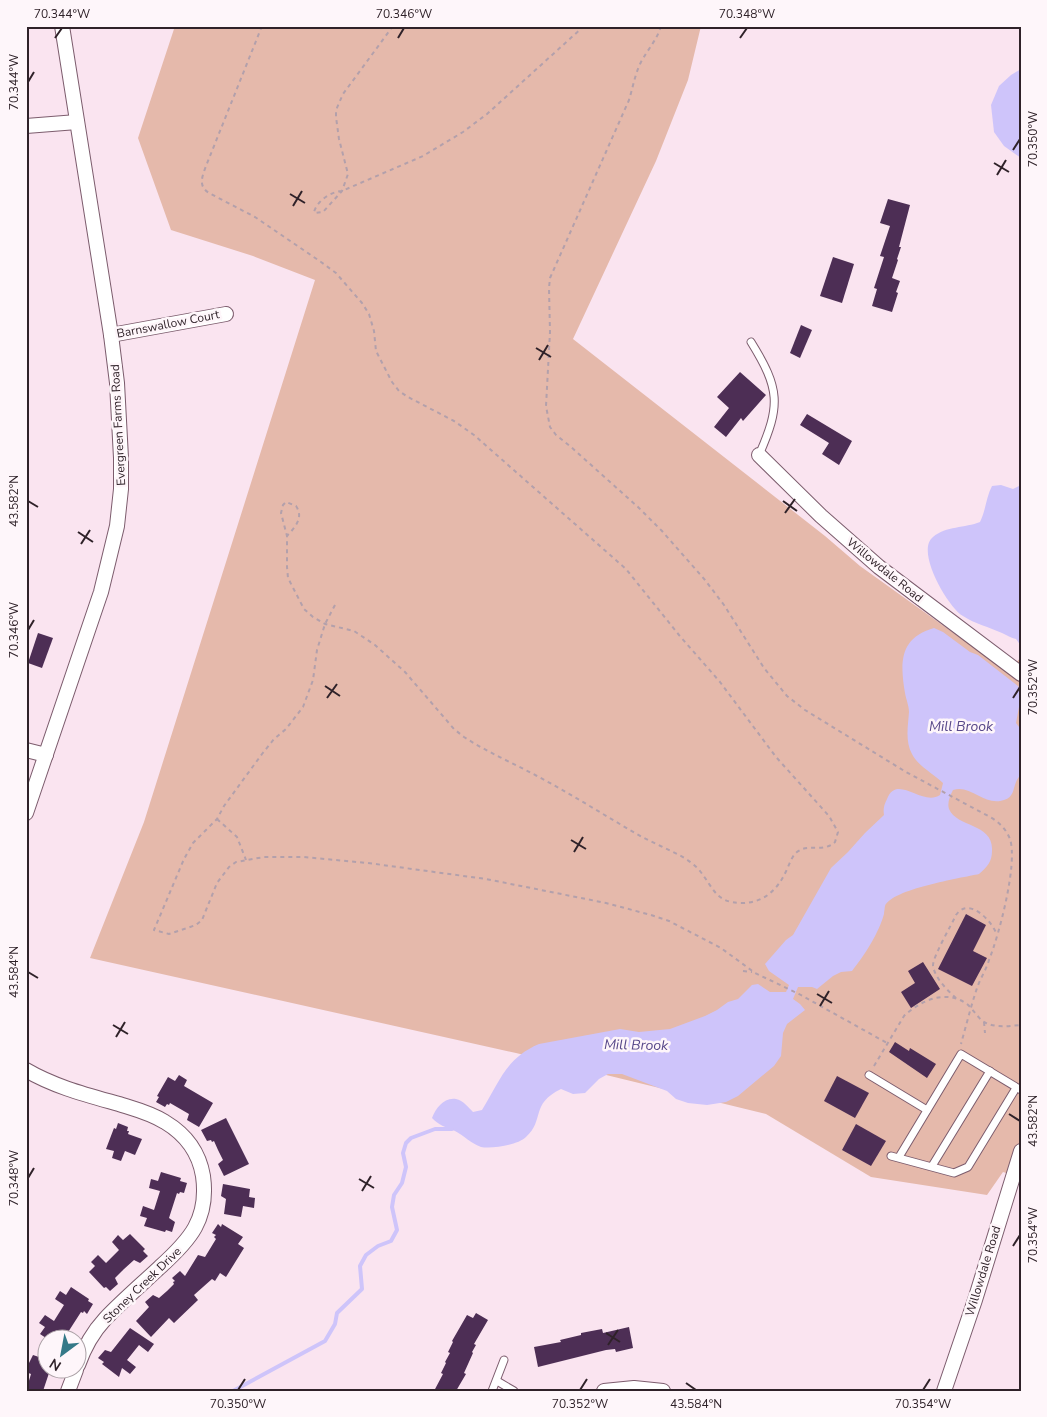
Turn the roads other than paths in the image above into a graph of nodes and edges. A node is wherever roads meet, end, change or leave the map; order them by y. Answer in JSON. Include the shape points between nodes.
{"nodes":[{"id":1,"x":62,"y":26,"type":"edge"},
{"id":2,"x":77,"y":122,"type":"junction"},
{"id":3,"x":26,"y":126,"type":"edge"},
{"id":4,"x":226,"y":314,"type":"dead end"},
{"id":5,"x":111,"y":335,"type":"junction"},
{"id":6,"x":751,"y":342,"type":"dead end"},
{"id":7,"x":759,"y":455,"type":"joint"},
{"id":8,"x":1021,"y":674,"type":"edge"},
{"id":9,"x":26,"y":750,"type":"edge"},
{"id":10,"x":46,"y":755,"type":"junction"},
{"id":11,"x":26,"y":813,"type":"edge"},
{"id":12,"x":26,"y":1070,"type":"edge"},
{"id":13,"x":990,"y":1071,"type":"junction"},
{"id":14,"x":869,"y":1075,"type":"road end"},
{"id":15,"x":1019,"y":1089,"type":"edge"},
{"id":16,"x":928,"y":1110,"type":"junction"},
{"id":17,"x":1021,"y":1151,"type":"edge"},
{"id":18,"x":891,"y":1156,"type":"dead end"},
{"id":19,"x":899,"y":1157,"type":"junction"},
{"id":20,"x":932,"y":1166,"type":"junction"},
{"id":21,"x":88,"y":1342,"type":"edge"},
{"id":22,"x":504,"y":1360,"type":"dead end"},
{"id":23,"x":497,"y":1381,"type":"junction"},
{"id":24,"x":613,"y":1390,"type":"edge"},
{"id":25,"x":492,"y":1391,"type":"edge"},
{"id":26,"x":514,"y":1391,"type":"edge"},
{"id":27,"x":664,"y":1391,"type":"edge"},
{"id":28,"x":944,"y":1391,"type":"edge"}],
"edges":[{"from":1,"to":2,"type":"street","name":"Evergreen Farms Road"},
{"from":2,"to":3,"type":"street"},
{"from":2,"to":5,"type":"street","name":"Evergreen Farms Road"},
{"from":4,"to":5,"type":"street","name":"Barnswallow Court"},
{"from":5,"to":10,"type":"street","name":"Evergreen Farms Road","via":[[117,383],[122,489],[117,526],[101,592]]},
{"from":6,"to":7,"type":"lane","via":[[762,360],[775,396],[771,424]]},
{"from":7,"to":8,"type":"street","name":"Willowdale Road","via":[[879,567]]},
{"from":9,"to":10,"type":"street"},
{"from":10,"to":11,"type":"street","name":"Evergreen Farms Road"},
{"from":12,"to":21,"type":"street","name":"Stoney Creek Drive","via":[[58,1086],[145,1112],[165,1122],[189,1143],[199,1162],[204,1182],[202,1211],[188,1239],[103,1321]]},
{"from":13,"to":15,"type":"lane"},
{"from":13,"to":16,"type":"lane","via":[[961,1054]]},
{"from":13,"to":20,"type":"lane"},
{"from":14,"to":16,"type":"lane"},
{"from":15,"to":20,"type":"lane","via":[[968,1167],[954,1172]]},
{"from":16,"to":19,"type":"lane"},
{"from":17,"to":28,"type":"street","name":"Willowdale Road"},
{"from":18,"to":19,"type":"lane"},
{"from":19,"to":20,"type":"lane"},
{"from":22,"to":23,"type":"lane"},
{"from":23,"to":25,"type":"lane"},
{"from":23,"to":26,"type":"lane"},
{"from":24,"to":27,"type":"street","via":[[649,1388]]}]}
